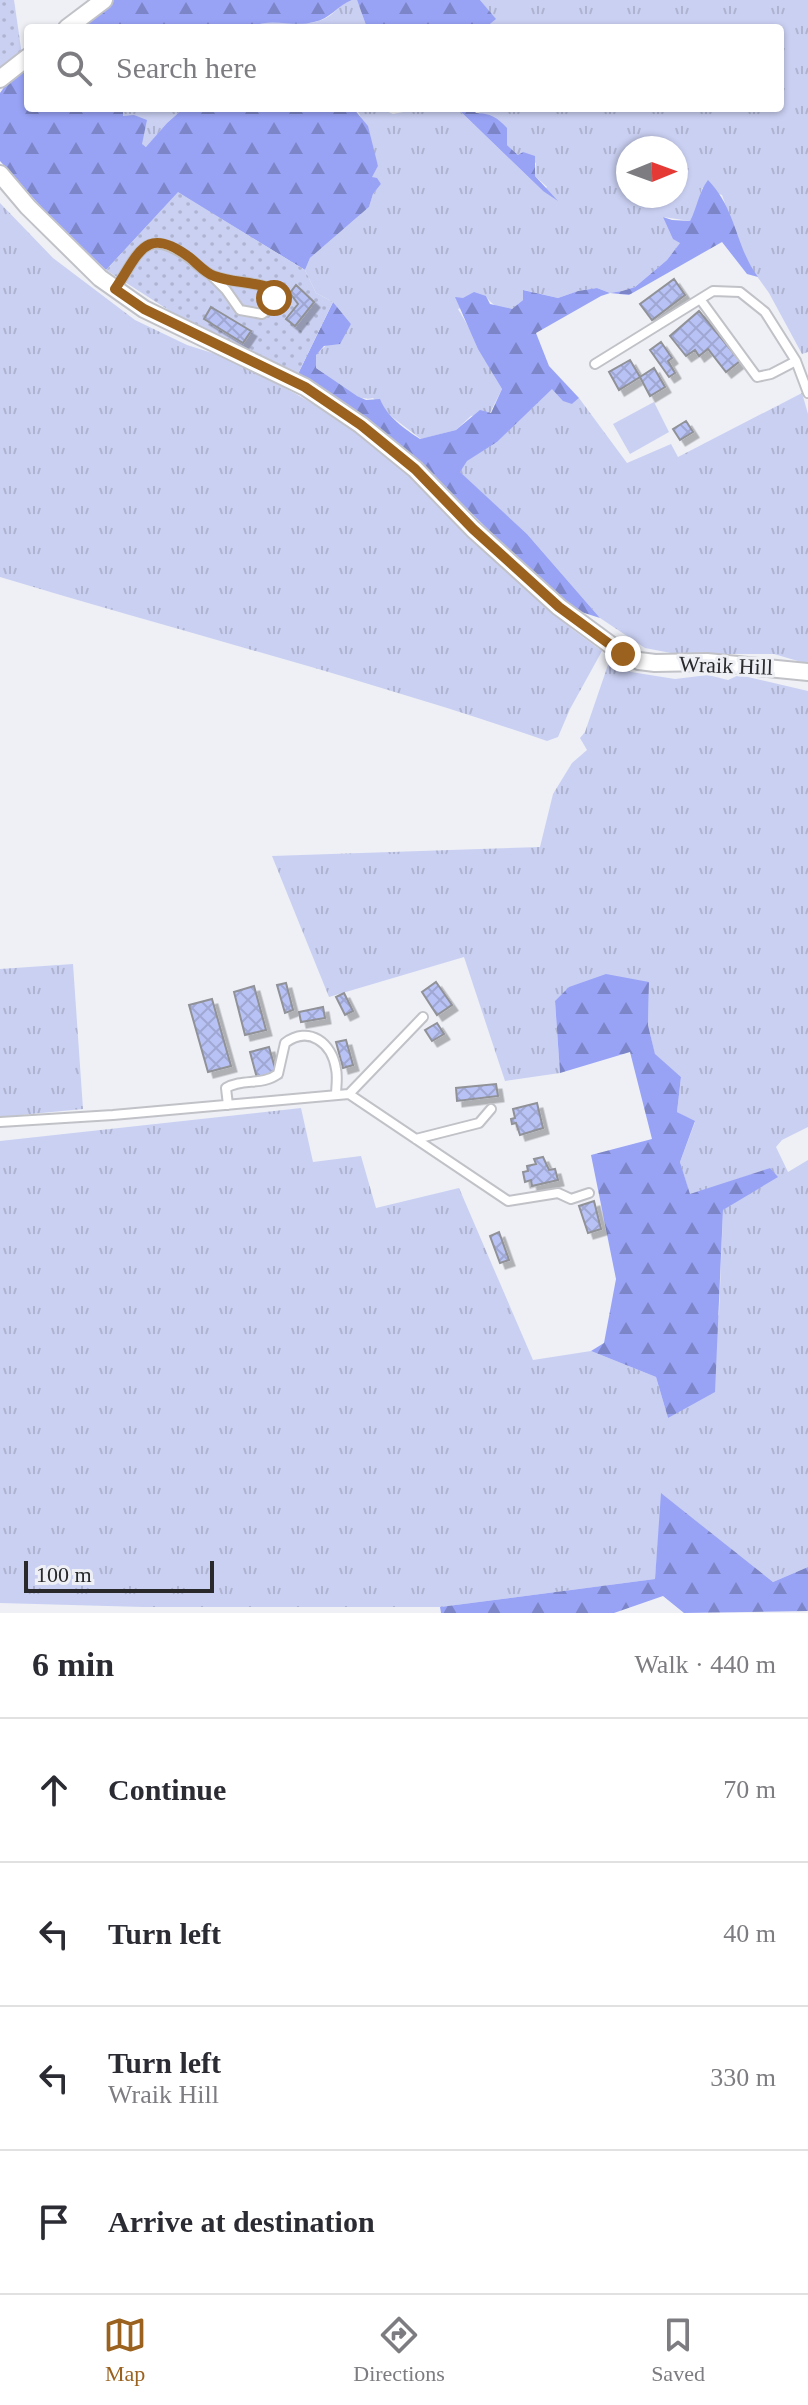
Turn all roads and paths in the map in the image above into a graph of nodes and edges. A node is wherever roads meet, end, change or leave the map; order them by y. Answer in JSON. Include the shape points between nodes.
{"nodes":[{"id":1,"x":104,"y":0,"type":"edge"},
{"id":2,"x":72,"y":24,"type":"edge"},
{"id":3,"x":24,"y":60,"type":"edge"},
{"id":4,"x":0,"y":79,"type":"edge"},
{"id":5,"x":0,"y":174,"type":"edge"},
{"id":6,"x":211,"y":275,"type":"junction"},
{"id":7,"x":115,"y":289,"type":"junction"},
{"id":8,"x":700,"y":299,"type":"junction"},
{"id":9,"x":796,"y":361,"type":"junction"},
{"id":10,"x":595,"y":364,"type":"dead end"},
{"id":11,"x":808,"y":393,"type":"edge"},
{"id":12,"x":808,"y":672,"type":"edge"},
{"id":13,"x":423,"y":1017,"type":"dead end"},
{"id":14,"x":349,"y":1094,"type":"junction"},
{"id":15,"x":336,"y":1095,"type":"junction"},
{"id":16,"x":228,"y":1105,"type":"junction"},
{"id":17,"x":491,"y":1109,"type":"dead end"},
{"id":18,"x":0,"y":1122,"type":"edge"},
{"id":19,"x":416,"y":1139,"type":"junction"},
{"id":20,"x":589,"y":1193,"type":"dead end"}],
"edges":[{"from":1,"to":2,"type":"street"},
{"from":3,"to":4,"type":"street"},
{"from":5,"to":7,"type":"street","name":"Wraik Hill"},
{"from":6,"to":6,"type":"lane","via":[[270,288],[270,308],[262,314],[236,306]]},
{"from":6,"to":7,"type":"lane","via":[[167,243],[155,242],[143,248]]},
{"from":7,"to":12,"type":"street","name":"Wraik Hill","via":[[144,309],[305,387],[361,425],[415,469],[559,607],[623,654],[655,663],[707,662]]},
{"from":8,"to":9,"type":"lane","via":[[713,291],[740,292],[765,312]]},
{"from":8,"to":9,"type":"lane","via":[[757,377]]},
{"from":8,"to":10,"type":"lane"},
{"from":9,"to":11,"type":"lane"},
{"from":13,"to":14,"type":"lane"},
{"from":14,"to":15,"type":"lane"},
{"from":14,"to":19,"type":"lane"},
{"from":15,"to":16,"type":"lane"},
{"from":15,"to":16,"type":"lane","via":[[337,1071],[328,1048],[310,1035],[297,1036],[285,1043],[278,1074],[270,1080],[236,1082],[226,1088]]},
{"from":16,"to":18,"type":"lane"},
{"from":17,"to":19,"type":"lane","via":[[479,1123]]},
{"from":19,"to":20,"type":"lane","via":[[508,1201],[558,1193],[571,1199]]}]}
